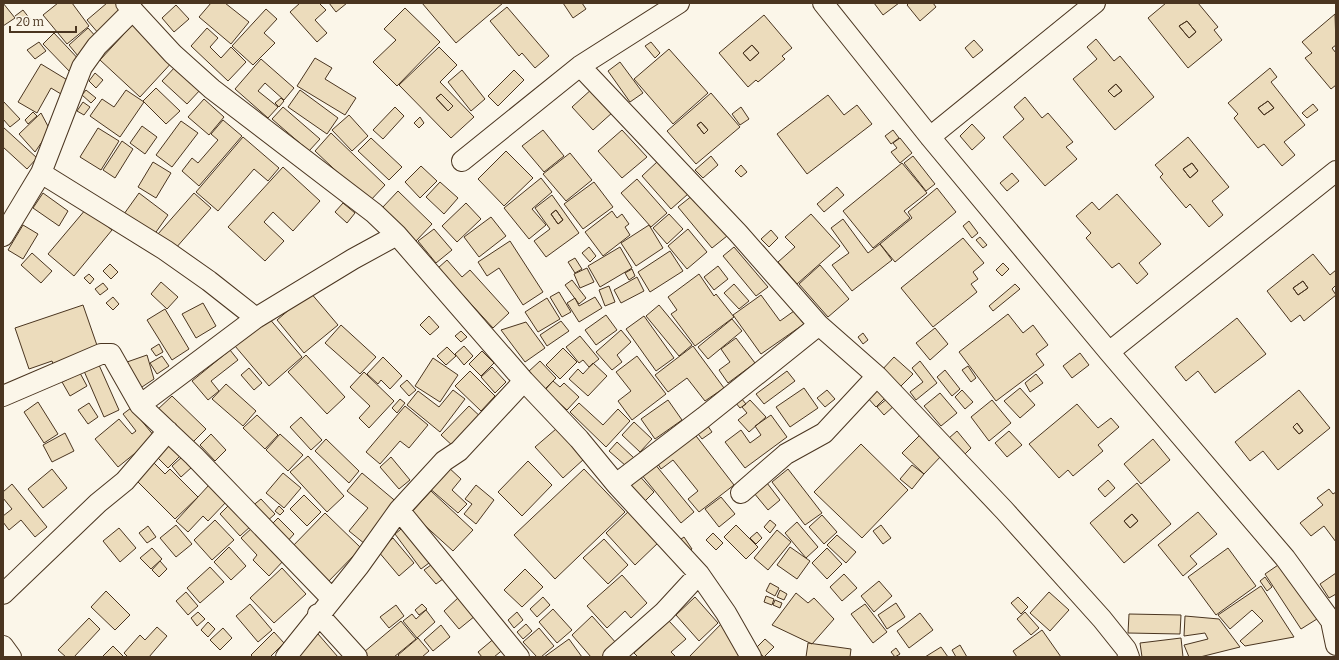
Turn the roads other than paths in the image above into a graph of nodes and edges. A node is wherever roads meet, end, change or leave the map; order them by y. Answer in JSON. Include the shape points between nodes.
{"nodes":[{"id":1,"x":679,"y":3,"type":"edge"},
{"id":2,"x":823,"y":3,"type":"edge"},
{"id":3,"x":1095,"y":3,"type":"edge"},
{"id":4,"x":129,"y":7,"type":"edge"},
{"id":5,"x":580,"y":66,"type":"junction"},
{"id":6,"x":930,"y":137,"type":"junction"},
{"id":7,"x":462,"y":161,"type":"dead end"},
{"id":8,"x":41,"y":172,"type":"junction"},
{"id":9,"x":1336,"y":172,"type":"edge"},
{"id":10,"x":397,"y":235,"type":"junction"},
{"id":11,"x":3,"y":236,"type":"edge"},
{"id":12,"x":256,"y":318,"type":"junction"},
{"id":13,"x":819,"y":325,"type":"junction"},
{"id":14,"x":1109,"y":352,"type":"junction"},
{"id":15,"x":877,"y":376,"type":"junction"},
{"id":16,"x":524,"y":381,"type":"junction"},
{"id":17,"x":3,"y":396,"type":"edge"},
{"id":18,"x":140,"y":405,"type":"junction"},
{"id":19,"x":168,"y":431,"type":"junction"},
{"id":20,"x":616,"y":484,"type":"junction"},
{"id":21,"x":741,"y":493,"type":"dead end"},
{"id":22,"x":399,"y":510,"type":"junction"},
{"id":23,"x":698,"y":574,"type":"junction"},
{"id":24,"x":3,"y":594,"type":"edge"},
{"id":25,"x":332,"y":599,"type":"junction"},
{"id":26,"x":318,"y":614,"type":"junction"},
{"id":27,"x":1336,"y":645,"type":"edge"},
{"id":28,"x":3,"y":646,"type":"edge"},
{"id":29,"x":11,"y":657,"type":"edge"},
{"id":30,"x":286,"y":657,"type":"edge"},
{"id":31,"x":357,"y":657,"type":"edge"},
{"id":32,"x":519,"y":657,"type":"edge"},
{"id":33,"x":613,"y":657,"type":"edge"},
{"id":34,"x":751,"y":657,"type":"edge"},
{"id":35,"x":1129,"y":657,"type":"edge"}],
"edges":[{"from":1,"to":5,"type":"street"},
{"from":2,"to":6,"type":"street"},
{"from":3,"to":6,"type":"street"},
{"from":4,"to":8,"type":"street","via":[[82,67]]},
{"from":4,"to":10,"type":"street","via":[[173,54],[212,89],[374,213]]},
{"from":5,"to":7,"type":"street"},
{"from":5,"to":13,"type":"street","via":[[738,233]]},
{"from":6,"to":14,"type":"street"},
{"from":8,"to":11,"type":"street"},
{"from":8,"to":12,"type":"street","via":[[165,250]]},
{"from":9,"to":14,"type":"street"},
{"from":10,"to":12,"type":"street"},
{"from":10,"to":16,"type":"street"},
{"from":12,"to":18,"type":"street"},
{"from":13,"to":15,"type":"street"},
{"from":13,"to":20,"type":"street"},
{"from":14,"to":27,"type":"street","via":[[1285,558],[1331,621]]},
{"from":15,"to":21,"type":"street","via":[[824,433],[786,454]]},
{"from":15,"to":35,"type":"street","via":[[1004,510],[1097,614],[1126,649]]},
{"from":16,"to":20,"type":"street"},
{"from":16,"to":22,"type":"street","via":[[460,451],[444,461]]},
{"from":17,"to":18,"type":"street","via":[[101,354],[111,354]]},
{"from":18,"to":19,"type":"street"},
{"from":19,"to":24,"type":"street","via":[[125,481],[98,503]]},
{"from":19,"to":25,"type":"street","via":[[288,551]]},
{"from":20,"to":23,"type":"street"},
{"from":22,"to":25,"type":"street"},
{"from":22,"to":32,"type":"street"},
{"from":23,"to":33,"type":"street","via":[[664,612]]},
{"from":23,"to":34,"type":"street","via":[[726,613]]},
{"from":25,"to":26,"type":"street"},
{"from":26,"to":30,"type":"street"},
{"from":26,"to":31,"type":"street"},
{"from":28,"to":29,"type":"street"}]}
